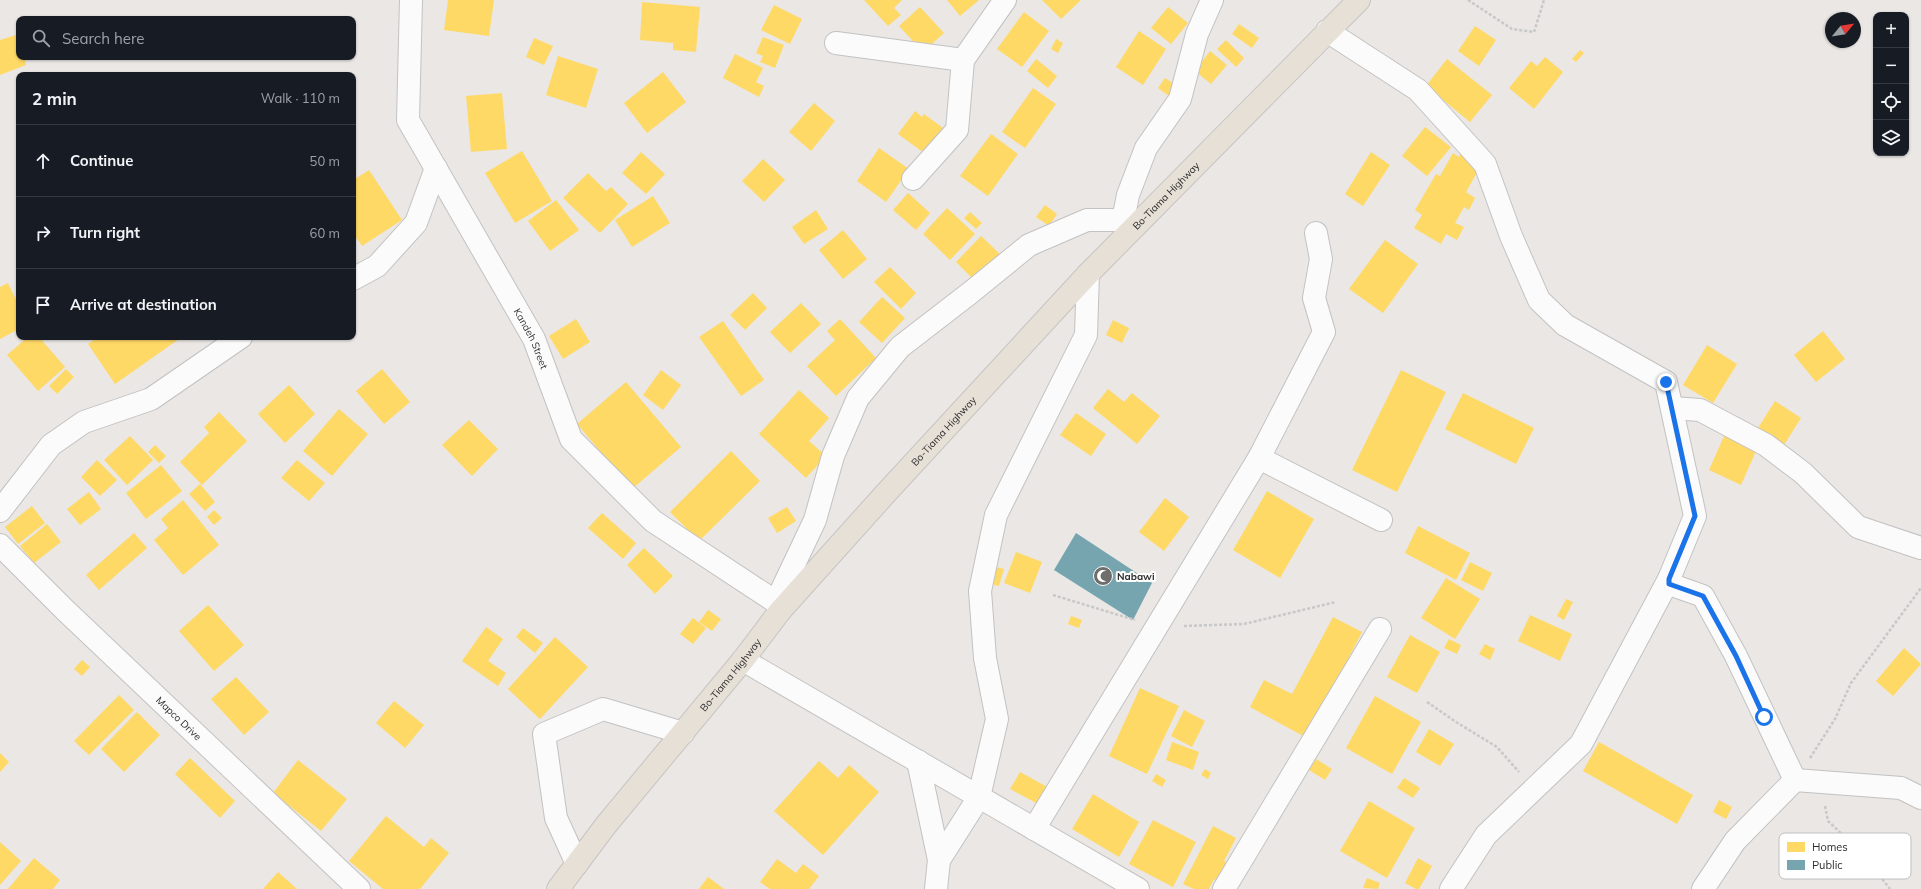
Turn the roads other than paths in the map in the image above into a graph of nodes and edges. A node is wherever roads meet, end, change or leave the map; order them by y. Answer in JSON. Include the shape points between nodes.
{"nodes":[{"id":1,"x":411,"y":0,"type":"edge"},
{"id":2,"x":1005,"y":0,"type":"edge"},
{"id":3,"x":1212,"y":0,"type":"edge"},
{"id":4,"x":1360,"y":0,"type":"edge"},
{"id":5,"x":1327,"y":30,"type":"junction"},
{"id":6,"x":836,"y":43,"type":"dead end"},
{"id":7,"x":963,"y":60,"type":"junction"},
{"id":8,"x":436,"y":168,"type":"junction"},
{"id":9,"x":913,"y":179,"type":"dead end"},
{"id":10,"x":1129,"y":222,"type":"junction"},
{"id":11,"x":1316,"y":233,"type":"dead end"},
{"id":12,"x":1088,"y":274,"type":"junction"},
{"id":13,"x":356,"y":277,"type":"edge"},
{"id":14,"x":236,"y":340,"type":"edge"},
{"id":15,"x":1672,"y":408,"type":"junction"},
{"id":16,"x":1259,"y":458,"type":"junction"},
{"id":17,"x":0,"y":511,"type":"edge"},
{"id":18,"x":1381,"y":520,"type":"dead end"},
{"id":19,"x":0,"y":545,"type":"edge"},
{"id":20,"x":1921,"y":548,"type":"edge"},
{"id":21,"x":1669,"y":579,"type":"junction"},
{"id":22,"x":778,"y":607,"type":"junction"},
{"id":23,"x":1380,"y":629,"type":"dead end"},
{"id":24,"x":743,"y":660,"type":"junction"},
{"id":25,"x":683,"y":733,"type":"junction"},
{"id":26,"x":918,"y":761,"type":"junction"},
{"id":27,"x":1795,"y":780,"type":"junction"},
{"id":28,"x":979,"y":797,"type":"junction"},
{"id":29,"x":1921,"y":798,"type":"edge"},
{"id":30,"x":1034,"y":829,"type":"junction"},
{"id":31,"x":939,"y":860,"type":"junction"},
{"id":32,"x":577,"y":864,"type":"junction"},
{"id":33,"x":359,"y":889,"type":"edge"},
{"id":34,"x":558,"y":889,"type":"edge"},
{"id":35,"x":936,"y":889,"type":"edge"},
{"id":36,"x":1138,"y":889,"type":"edge"},
{"id":37,"x":1224,"y":889,"type":"edge"},
{"id":38,"x":1451,"y":889,"type":"edge"},
{"id":39,"x":1703,"y":889,"type":"edge"}],
"edges":[{"from":1,"to":8,"type":"street","name":"Kandeh Street","via":[[408,120]]},
{"from":2,"to":7,"type":"street"},
{"from":3,"to":10,"type":"street","via":[[1197,34],[1180,99],[1146,148],[1128,195]]},
{"from":4,"to":5,"type":"highway","name":"Bo-Tiama Highway"},
{"from":5,"to":10,"type":"highway","name":"Bo-Tiama Highway"},
{"from":5,"to":15,"type":"street","via":[[1418,90],[1485,164],[1538,300],[1565,325],[1666,382]]},
{"from":6,"to":7,"type":"street"},
{"from":7,"to":9,"type":"street","via":[[957,130]]},
{"from":8,"to":13,"type":"street","via":[[416,223],[377,266]]},
{"from":8,"to":22,"type":"street","name":"Kandeh Street","via":[[534,339],[572,439],[653,521]]},
{"from":10,"to":12,"type":"highway","name":"Bo-Tiama Highway"},
{"from":10,"to":22,"type":"street","via":[[1087,220],[1029,244],[900,347],[858,398],[833,456],[815,520]]},
{"from":11,"to":16,"type":"street","via":[[1321,258],[1314,298],[1324,332]]},
{"from":12,"to":22,"type":"highway","name":"Bo-Tiama Highway"},
{"from":12,"to":28,"type":"street","via":[[1086,335],[996,515],[980,592],[985,658],[997,719]]},
{"from":14,"to":17,"type":"street","via":[[151,399],[84,422],[51,445]]},
{"from":15,"to":20,"type":"street","via":[[1700,410],[1766,446],[1803,473],[1858,527]]},
{"from":15,"to":21,"type":"street","via":[[1695,516]]},
{"from":16,"to":18,"type":"street"},
{"from":16,"to":30,"type":"street"},
{"from":19,"to":33,"type":"street","name":"Mapco Drive"},
{"from":21,"to":27,"type":"street","via":[[1669,584],[1703,596],[1736,656]]},
{"from":21,"to":38,"type":"street","via":[[1581,744],[1486,834]]},
{"from":22,"to":24,"type":"highway","name":"Bo-Tiama Highway"},
{"from":23,"to":37,"type":"street"},
{"from":24,"to":25,"type":"highway","name":"Bo-Tiama Highway"},
{"from":24,"to":26,"type":"street"},
{"from":25,"to":32,"type":"highway","name":"Bo-Tiama Highway"},
{"from":25,"to":32,"type":"street","via":[[603,709],[544,734],[556,818]]},
{"from":26,"to":28,"type":"street"},
{"from":26,"to":31,"type":"street"},
{"from":27,"to":29,"type":"street","via":[[1901,788]]},
{"from":27,"to":39,"type":"street","via":[[1735,841]]},
{"from":28,"to":30,"type":"street"},
{"from":28,"to":31,"type":"street"},
{"from":30,"to":36,"type":"street"},
{"from":31,"to":35,"type":"street"},
{"from":32,"to":34,"type":"highway","name":"Bo-Tiama Highway"}]}
